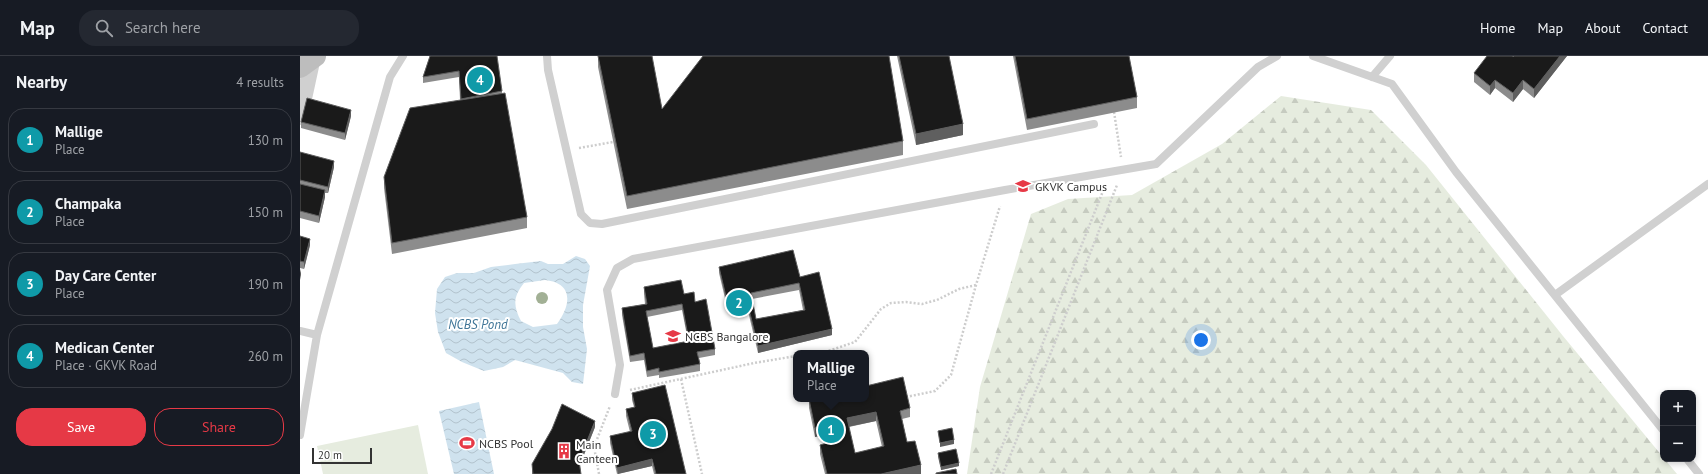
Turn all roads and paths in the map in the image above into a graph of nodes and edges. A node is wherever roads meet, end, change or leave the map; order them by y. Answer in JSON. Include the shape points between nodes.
{"nodes":[{"id":1,"x":403,"y":56,"type":"edge"},
{"id":2,"x":547,"y":56,"type":"edge"},
{"id":3,"x":1277,"y":56,"type":"edge"},
{"id":4,"x":1313,"y":56,"type":"edge"},
{"id":5,"x":1390,"y":56,"type":"edge"},
{"id":6,"x":310,"y":60,"type":"edge"},
{"id":7,"x":1372,"y":77,"type":"junction"},
{"id":8,"x":1114,"y":112,"type":"edge"},
{"id":9,"x":300,"y":117,"type":"edge"},
{"id":10,"x":1094,"y":124,"type":"dead end"},
{"id":11,"x":613,"y":142,"type":"edge"},
{"id":12,"x":567,"y":151,"type":"junction"},
{"id":13,"x":1123,"y":170,"type":"junction"},
{"id":14,"x":1107,"y":182,"type":"dead end"},
{"id":15,"x":1708,"y":184,"type":"edge"},
{"id":16,"x":1005,"y":190,"type":"junction"},
{"id":17,"x":976,"y":285,"type":"junction"},
{"id":18,"x":1555,"y":295,"type":"junction"},
{"id":19,"x":300,"y":331,"type":"edge"},
{"id":20,"x":317,"y":336,"type":"junction"},
{"id":21,"x":831,"y":350,"type":"edge"},
{"id":22,"x":793,"y":356,"type":"edge"},
{"id":23,"x":681,"y":379,"type":"junction"},
{"id":24,"x":615,"y":394,"type":"junction"},
{"id":25,"x":905,"y":397,"type":"edge"},
{"id":26,"x":1660,"y":426,"type":"edge"},
{"id":27,"x":300,"y":435,"type":"edge"},
{"id":28,"x":1689,"y":462,"type":"edge"},
{"id":29,"x":599,"y":474,"type":"edge"},
{"id":30,"x":702,"y":474,"type":"edge"},
{"id":31,"x":991,"y":474,"type":"edge"},
{"id":32,"x":1003,"y":474,"type":"edge"},
{"id":33,"x":1699,"y":474,"type":"edge"}],
"edges":[{"from":1,"to":20,"type":"lane","via":[[390,77]]},
{"from":2,"to":12,"type":"lane"},
{"from":3,"to":13,"type":"lane","via":[[1258,67],[1156,164]]},
{"from":4,"to":7,"type":"lane"},
{"from":5,"to":7,"type":"lane"},
{"from":6,"to":9,"type":"street"},
{"from":7,"to":18,"type":"lane","via":[[1392,84],[1456,172]]},
{"from":8,"to":13,"type":"path"},
{"from":10,"to":12,"type":"lane","via":[[602,224],[590,223],[581,214]]},
{"from":11,"to":12,"type":"path"},
{"from":13,"to":16,"type":"lane"},
{"from":13,"to":32,"type":"path"},
{"from":14,"to":31,"type":"path"},
{"from":15,"to":18,"type":"lane"},
{"from":16,"to":17,"type":"path"},
{"from":16,"to":24,"type":"lane","via":[[632,259],[617,268],[607,290],[620,366]]},
{"from":17,"to":21,"type":"path","via":[[922,304],[891,303],[881,309],[855,342]]},
{"from":17,"to":25,"type":"path","via":[[951,375],[935,391]]},
{"from":18,"to":26,"type":"lane"},
{"from":19,"to":20,"type":"lane"},
{"from":20,"to":27,"type":"lane"},
{"from":22,"to":23,"type":"path"},
{"from":23,"to":24,"type":"path"},
{"from":23,"to":30,"type":"path"},
{"from":24,"to":29,"type":"path","via":[[594,447]]},
{"from":28,"to":33,"type":"lane"}]}
